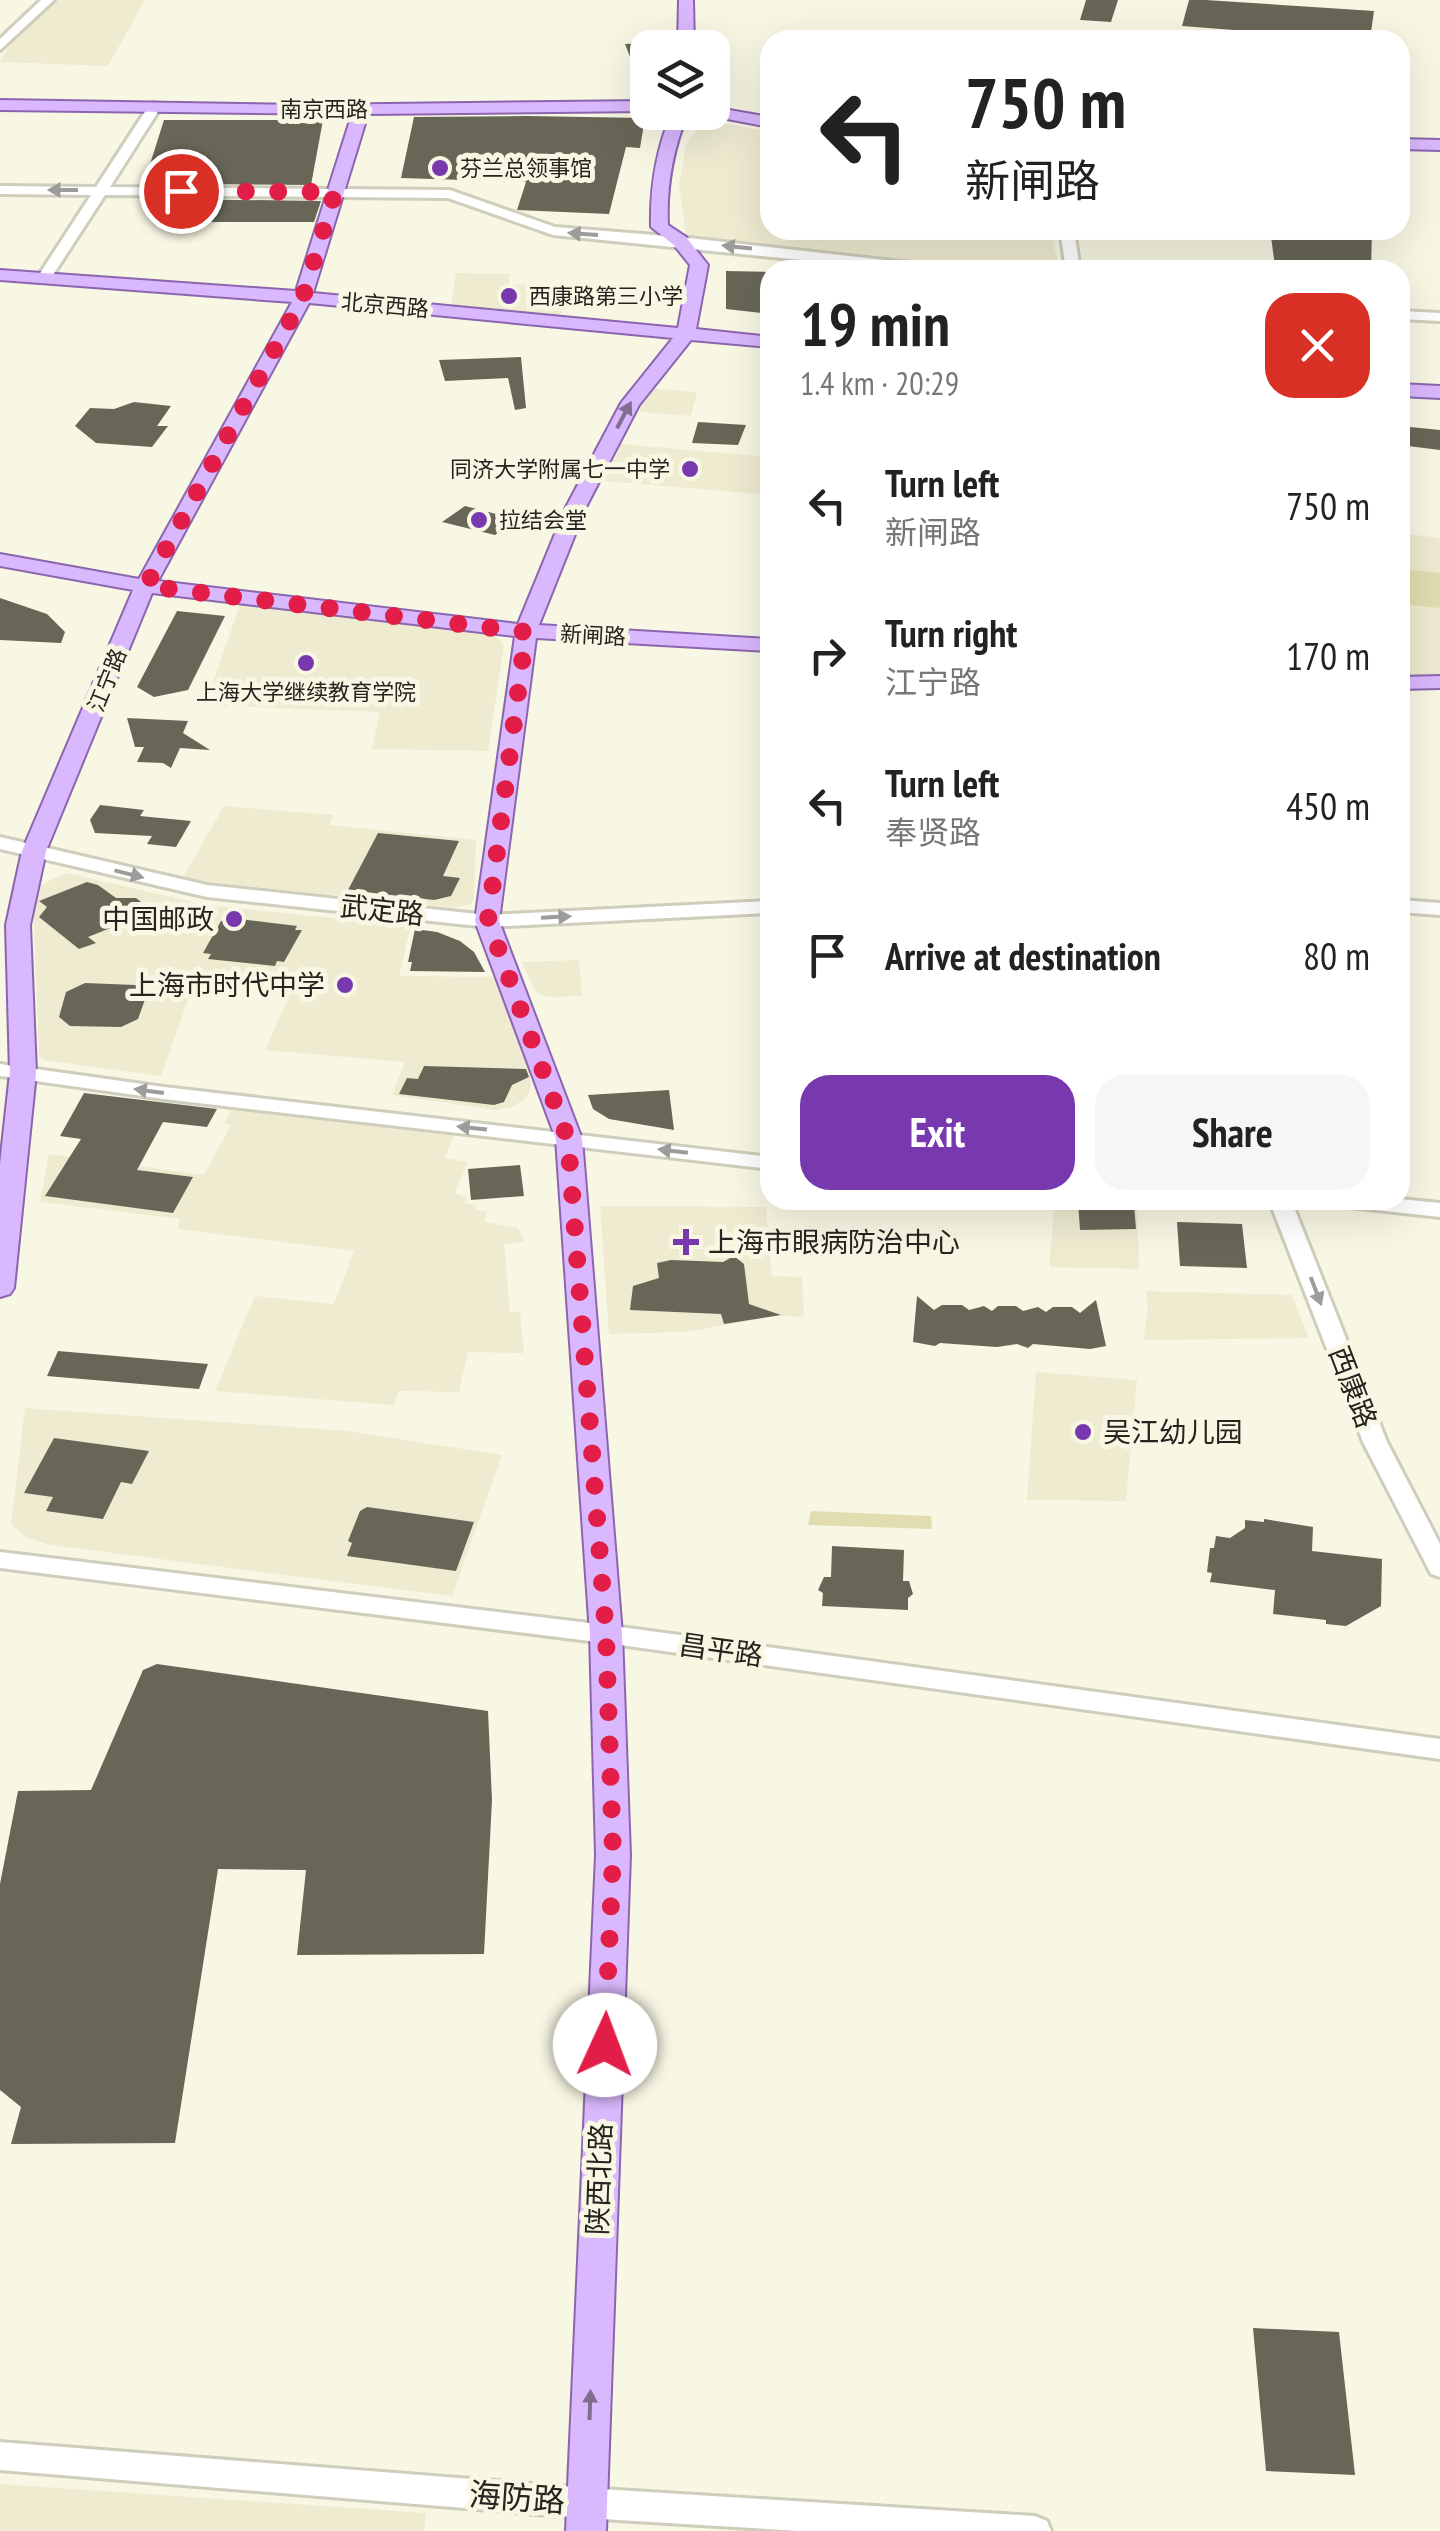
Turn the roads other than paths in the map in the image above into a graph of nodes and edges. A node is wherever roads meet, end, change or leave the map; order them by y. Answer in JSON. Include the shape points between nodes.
{"nodes":[{"id":1,"x":48,"y":0,"type":"edge"},
{"id":2,"x":686,"y":0,"type":"edge"},
{"id":3,"x":686,"y":30,"type":"edge"},
{"id":4,"x":0,"y":46,"type":"edge"},
{"id":5,"x":0,"y":105,"type":"edge"},
{"id":6,"x":630,"y":106,"type":"edge"},
{"id":7,"x":155,"y":107,"type":"junction"},
{"id":8,"x":361,"y":110,"type":"junction"},
{"id":9,"x":730,"y":115,"type":"edge"},
{"id":10,"x":760,"y":120,"type":"edge"},
{"id":11,"x":672,"y":130,"type":"edge"},
{"id":12,"x":1410,"y":144,"type":"edge"},
{"id":13,"x":1440,"y":145,"type":"edge"},
{"id":14,"x":0,"y":190,"type":"edge"},
{"id":15,"x":104,"y":190,"type":"junction"},
{"id":16,"x":335,"y":192,"type":"junction"},
{"id":17,"x":680,"y":241,"type":"junction"},
{"id":18,"x":849,"y":260,"type":"edge"},
{"id":19,"x":0,"y":275,"type":"edge"},
{"id":20,"x":44,"y":278,"type":"junction"},
{"id":21,"x":303,"y":297,"type":"junction"},
{"id":22,"x":1410,"y":316,"type":"edge"},
{"id":23,"x":1440,"y":317,"type":"edge"},
{"id":24,"x":686,"y":334,"type":"junction"},
{"id":25,"x":760,"y":341,"type":"edge"},
{"id":26,"x":1410,"y":390,"type":"edge"},
{"id":27,"x":1440,"y":392,"type":"edge"},
{"id":28,"x":0,"y":560,"type":"edge"},
{"id":29,"x":146,"y":586,"type":"junction"},
{"id":30,"x":526,"y":632,"type":"junction"},
{"id":31,"x":760,"y":645,"type":"edge"},
{"id":32,"x":1440,"y":682,"type":"edge"},
{"id":33,"x":1410,"y":683,"type":"edge"},
{"id":34,"x":0,"y":844,"type":"edge"},
{"id":35,"x":34,"y":851,"type":"junction"},
{"id":36,"x":1410,"y":906,"type":"edge"},
{"id":37,"x":760,"y":907,"type":"edge"},
{"id":38,"x":1440,"y":908,"type":"edge"},
{"id":39,"x":488,"y":920,"type":"junction"},
{"id":40,"x":12,"y":1072,"type":"edge"},
{"id":41,"x":568,"y":1140,"type":"junction"},
{"id":42,"x":760,"y":1161,"type":"edge"},
{"id":43,"x":1410,"y":1207,"type":"edge"},
{"id":44,"x":1284,"y":1210,"type":"edge"},
{"id":45,"x":1440,"y":1210,"type":"edge"},
{"id":46,"x":0,"y":1288,"type":"edge"},
{"id":47,"x":0,"y":1560,"type":"edge"},
{"id":48,"x":1440,"y":1568,"type":"edge"},
{"id":49,"x":606,"y":1634,"type":"junction"},
{"id":50,"x":1440,"y":1749,"type":"edge"},
{"id":51,"x":0,"y":2456,"type":"edge"},
{"id":52,"x":586,"y":2517,"type":"edge"},
{"id":53,"x":1035,"y":2531,"type":"edge"}],
"edges":[{"from":1,"to":4,"type":"street"},
{"from":2,"to":3,"type":"main road"},
{"from":5,"to":7,"type":"main road","name":"南京西路"},
{"from":6,"to":8,"type":"main road","name":"南京西路"},
{"from":7,"to":8,"type":"main road","name":"南京西路"},
{"from":7,"to":15,"type":"street"},
{"from":8,"to":16,"type":"main road","name":"江宁路"},
{"from":9,"to":10,"type":"main road"},
{"from":11,"to":17,"type":"main road","name":"陕西北路","via":[[658,186],[660,226]]},
{"from":12,"to":13,"type":"main road"},
{"from":15,"to":14,"type":"street","one_way":true},
{"from":15,"to":16,"type":"street"},
{"from":15,"to":20,"type":"street"},
{"from":17,"to":16,"type":"street","one_way":true,"via":[[553,232],[450,194]]},
{"from":16,"to":21,"type":"main road","name":"江宁路"},
{"from":18,"to":17,"type":"street","one_way":true},
{"from":17,"to":24,"type":"main road","name":"陕西北路","via":[[699,265]]},
{"from":19,"to":20,"type":"main road","name":"北京西路"},
{"from":20,"to":21,"type":"main road","name":"北京西路"},
{"from":21,"to":24,"type":"main road","name":"北京西路"},
{"from":21,"to":29,"type":"main road","name":"江宁路"},
{"from":22,"to":23,"type":"street"},
{"from":24,"to":25,"type":"main road","name":"北京西路"},
{"from":30,"to":24,"type":"main road","name":"陕西北路","one_way":true,"via":[[576,507],[630,403]]},
{"from":26,"to":27,"type":"main road"},
{"from":28,"to":29,"type":"main road","name":"新闸路"},
{"from":29,"to":30,"type":"main road","name":"新闸路"},
{"from":29,"to":35,"type":"main road","name":"江宁路"},
{"from":30,"to":31,"type":"main road","name":"新闸路"},
{"from":30,"to":39,"type":"main road","name":"陕西北路"},
{"from":32,"to":33,"type":"main road"},
{"from":34,"to":35,"type":"street","name":"武定路"},
{"from":35,"to":39,"type":"street","name":"武定路","one_way":true,"via":[[207,892]]},
{"from":35,"to":40,"type":"main road","name":"江宁路","via":[[18,925]]},
{"from":36,"to":38,"type":"street"},
{"from":39,"to":37,"type":"street","name":"武定路","one_way":true},
{"from":39,"to":41,"type":"main road","name":"陕西北路"},
{"from":41,"to":40,"type":"street","one_way":true},
{"from":40,"to":46,"type":"main road","name":"江宁路"},
{"from":42,"to":41,"type":"street","one_way":true},
{"from":41,"to":49,"type":"main road","name":"陕西北路"},
{"from":43,"to":45,"type":"street"},
{"from":44,"to":48,"type":"street","name":"西康路","one_way":true,"via":[[1375,1442]]},
{"from":47,"to":49,"type":"street","name":"昌平路"},
{"from":49,"to":50,"type":"street","name":"昌平路"},
{"from":52,"to":49,"type":"main road","name":"陕西北路","one_way":true,"via":[[613,1855]]},
{"from":51,"to":52,"type":"street","name":"海防路"},
{"from":52,"to":53,"type":"street","name":"海防路"}]}
